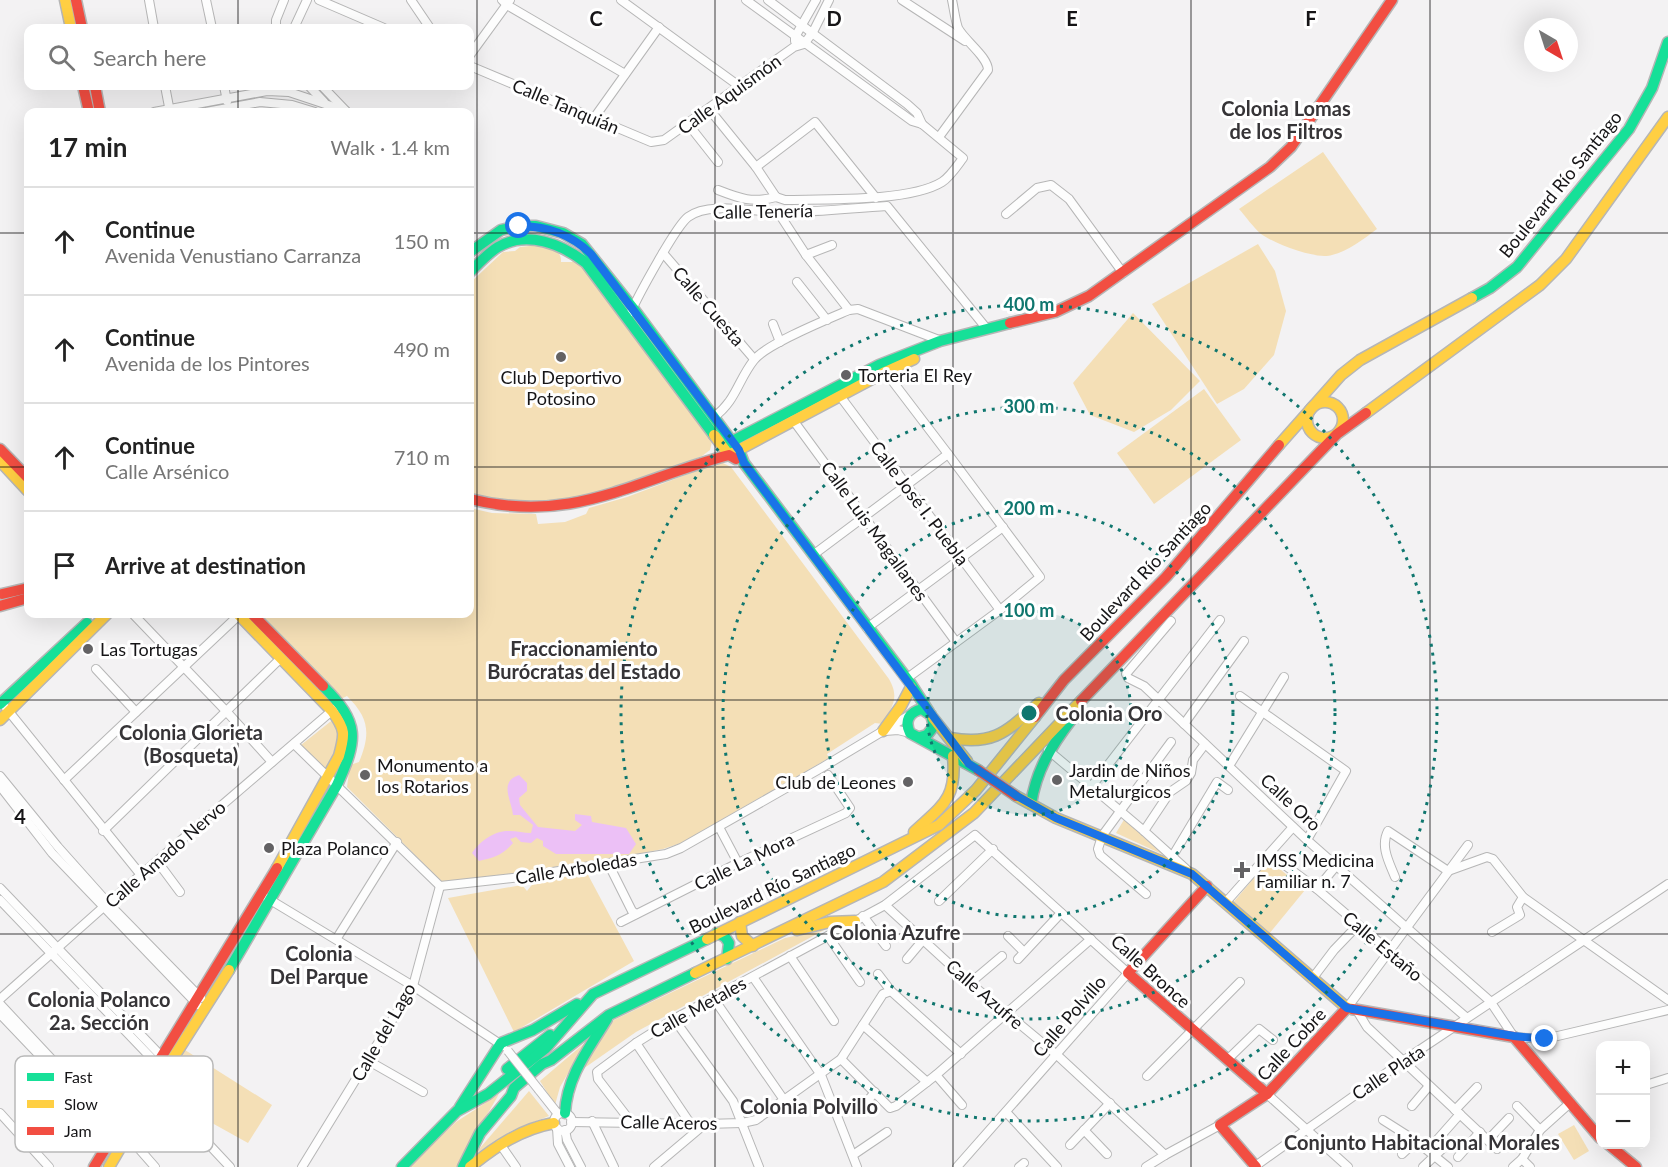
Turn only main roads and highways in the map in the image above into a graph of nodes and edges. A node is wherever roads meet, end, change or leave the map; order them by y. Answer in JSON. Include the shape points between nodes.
{"nodes":[{"id":1,"x":65,"y":0,"type":"edge"},
{"id":2,"x":76,"y":0,"type":"edge"},
{"id":3,"x":1392,"y":0,"type":"edge"},
{"id":4,"x":70,"y":24,"type":"edge"},
{"id":5,"x":81,"y":24,"type":"edge"},
{"id":6,"x":1668,"y":42,"type":"edge"},
{"id":7,"x":84,"y":90,"type":"edge"},
{"id":8,"x":95,"y":90,"type":"edge"},
{"id":9,"x":88,"y":108,"type":"edge"},
{"id":10,"x":99,"y":108,"type":"edge"},
{"id":11,"x":1668,"y":117,"type":"edge"},
{"id":12,"x":519,"y":226,"type":"junction"},
{"id":13,"x":536,"y":226,"type":"junction"},
{"id":14,"x":519,"y":239,"type":"junction"},
{"id":15,"x":533,"y":241,"type":"junction"},
{"id":16,"x":474,"y":246,"type":"edge"},
{"id":17,"x":474,"y":269,"type":"edge"},
{"id":18,"x":629,"y":315,"type":"junction"},
{"id":19,"x":882,"y":368,"type":"junction"},
{"id":20,"x":1311,"y":408,"type":"junction"},
{"id":21,"x":1337,"y":434,"type":"junction"},
{"id":22,"x":731,"y":448,"type":"junction"},
{"id":23,"x":0,"y":449,"type":"edge"},
{"id":24,"x":0,"y":460,"type":"edge"},
{"id":25,"x":24,"y":474,"type":"edge"},
{"id":26,"x":24,"y":486,"type":"edge"},
{"id":27,"x":474,"y":500,"type":"edge"},
{"id":28,"x":24,"y":587,"type":"edge"},
{"id":29,"x":1,"y":594,"type":"edge"},
{"id":30,"x":24,"y":599,"type":"edge"},
{"id":31,"x":0,"y":606,"type":"edge"},
{"id":32,"x":89,"y":618,"type":"edge"},
{"id":33,"x":94,"y":618,"type":"edge"},
{"id":34,"x":102,"y":618,"type":"edge"},
{"id":35,"x":111,"y":618,"type":"edge"},
{"id":36,"x":243,"y":618,"type":"edge"},
{"id":37,"x":256,"y":618,"type":"edge"},
{"id":38,"x":63,"y":652,"type":"junction"},
{"id":39,"x":1064,"y":680,"type":"junction"},
{"id":40,"x":909,"y":683,"type":"junction"},
{"id":41,"x":1087,"y":694,"type":"junction"},
{"id":42,"x":3,"y":705,"type":"edge"},
{"id":43,"x":337,"y":708,"type":"junction"},
{"id":44,"x":910,"y":715,"type":"junction"},
{"id":45,"x":931,"y":715,"type":"junction"},
{"id":46,"x":0,"y":720,"type":"edge"},
{"id":47,"x":883,"y":731,"type":"road end"},
{"id":48,"x":915,"y":735,"type":"junction"},
{"id":49,"x":950,"y":738,"type":"junction"},
{"id":50,"x":953,"y":756,"type":"junction"},
{"id":51,"x":973,"y":767,"type":"junction"},
{"id":52,"x":1031,"y":804,"type":"junction"},
{"id":53,"x":905,"y":842,"type":"junction"},
{"id":54,"x":1207,"y":886,"type":"junction"},
{"id":55,"x":266,"y":897,"type":"junction"},
{"id":56,"x":859,"y":918,"type":"road end"},
{"id":57,"x":740,"y":922,"type":"junction"},
{"id":58,"x":830,"y":922,"type":"junction"},
{"id":59,"x":717,"y":933,"type":"junction"},
{"id":60,"x":831,"y":935,"type":"road end"},
{"id":61,"x":772,"y":936,"type":"junction"},
{"id":62,"x":753,"y":946,"type":"junction"},
{"id":63,"x":728,"y":958,"type":"junction"},
{"id":64,"x":1128,"y":973,"type":"joint"},
{"id":65,"x":593,"y":994,"type":"junction"},
{"id":66,"x":1351,"y":1008,"type":"junction"},
{"id":67,"x":609,"y":1015,"type":"junction"},
{"id":68,"x":168,"y":1056,"type":"edge"},
{"id":69,"x":1267,"y":1094,"type":"junction"},
{"id":70,"x":457,"y":1111,"type":"junction"},
{"id":71,"x":1596,"y":1131,"type":"edge"},
{"id":72,"x":1614,"y":1149,"type":"edge"},
{"id":73,"x":106,"y":1152,"type":"edge"},
{"id":74,"x":115,"y":1152,"type":"edge"},
{"id":75,"x":94,"y":1167,"type":"edge"},
{"id":76,"x":109,"y":1167,"type":"edge"},
{"id":77,"x":402,"y":1167,"type":"edge"},
{"id":78,"x":463,"y":1167,"type":"edge"},
{"id":79,"x":470,"y":1167,"type":"edge"},
{"id":80,"x":1255,"y":1167,"type":"edge"},
{"id":81,"x":1636,"y":1167,"type":"edge"}],
"edges":[{"from":1,"to":4,"type":"main road"},
{"from":2,"to":5,"type":"main road"},
{"from":3,"to":19,"type":"main road","via":[[1291,147],[1123,273],[1089,296],[1055,312],[953,338]]},
{"from":6,"to":20,"type":"main road","name":"Boulevard Río Santiago","via":[[1652,88],[1629,129],[1516,267],[1491,288],[1360,360]]},
{"from":7,"to":9,"type":"main road"},
{"from":8,"to":10,"type":"main road"},
{"from":11,"to":21,"type":"main road","via":[[1566,259],[1540,285]]},
{"from":12,"to":13,"type":"main road"},
{"from":12,"to":14,"type":"main road","via":[[523,233]]},
{"from":12,"to":16,"type":"main road","via":[[501,230]]},
{"from":13,"to":15,"type":"main road"},
{"from":13,"to":18,"type":"main road","via":[[563,233],[582,244]]},
{"from":14,"to":15,"type":"main road"},
{"from":14,"to":17,"type":"main road","via":[[503,244]]},
{"from":15,"to":18,"type":"main road","via":[[578,255]]},
{"from":18,"to":22,"type":"main road"},
{"from":18,"to":22,"type":"main road","via":[[714,417]]},
{"from":19,"to":22,"type":"main road"},
{"from":19,"to":22,"type":"main road","via":[[840,396]]},
{"from":20,"to":21,"type":"main road","via":[[1306,423],[1314,435],[1326,439]]},
{"from":20,"to":21,"type":"main road","via":[[1329,402],[1338,408],[1343,418]]},
{"from":20,"to":39,"type":"main road","name":"Boulevard Río Santiago","via":[[1166,577]]},
{"from":21,"to":41,"type":"main road"},
{"from":22,"to":27,"type":"main road","via":[[620,491],[561,506],[494,506]]},
{"from":22,"to":40,"type":"main road"},
{"from":23,"to":25,"type":"main road"},
{"from":24,"to":26,"type":"main road"},
{"from":28,"to":29,"type":"main road"},
{"from":30,"to":31,"type":"main road"},
{"from":32,"to":38,"type":"main road"},
{"from":33,"to":38,"type":"main road"},
{"from":34,"to":38,"type":"main road"},
{"from":35,"to":38,"type":"main road","via":[[86,640]]},
{"from":36,"to":43,"type":"main road"},
{"from":37,"to":43,"type":"main road"},
{"from":38,"to":42,"type":"main road"},
{"from":39,"to":49,"type":"main road","via":[[993,739],[967,742]]},
{"from":39,"to":53,"type":"main road","name":"Boulevard Río Santiago","via":[[976,790],[939,825]]},
{"from":40,"to":44,"type":"main road"},
{"from":40,"to":45,"type":"main road"},
{"from":40,"to":47,"type":"main road","via":[[901,706]]},
{"from":41,"to":52,"type":"main road","via":[[1048,750],[1036,777]]},
{"from":41,"to":61,"type":"main road","via":[[974,813],[934,845],[883,882]]},
{"from":42,"to":46,"type":"main road"},
{"from":43,"to":55,"type":"main road","via":[[344,738],[339,756]]},
{"from":43,"to":55,"type":"main road","via":[[351,718],[355,737],[346,765]]},
{"from":44,"to":45,"type":"main road","via":[[921,709]]},
{"from":44,"to":48,"type":"main road","via":[[906,723]]},
{"from":45,"to":48,"type":"main road","via":[[933,729],[927,735]]},
{"from":45,"to":49,"type":"main road"},
{"from":48,"to":50,"type":"main road"},
{"from":49,"to":51,"type":"main road"},
{"from":50,"to":51,"type":"main road"},
{"from":50,"to":53,"type":"main road","via":[[955,781],[950,796]]},
{"from":51,"to":52,"type":"main road","bridge":true},
{"from":52,"to":54,"type":"main road","via":[[1192,874]]},
{"from":53,"to":57,"type":"main road","name":"Boulevard Río Santiago"},
{"from":54,"to":64,"type":"main road","name":"Calle Polvillo"},
{"from":54,"to":66,"type":"main road","via":[[1312,979]]},
{"from":55,"to":68,"type":"main road"},
{"from":56,"to":58,"type":"main road"},
{"from":57,"to":59,"type":"main road","name":"Boulevard Río Santiago"},
{"from":57,"to":62,"type":"main road","via":[[742,936]]},
{"from":58,"to":60,"type":"main road","via":[[835,929]]},
{"from":58,"to":61,"type":"main road"},
{"from":59,"to":63,"type":"main road","via":[[729,941]]},
{"from":59,"to":65,"type":"main road","name":"Boulevard Río Santiago"},
{"from":61,"to":62,"type":"main road"},
{"from":62,"to":63,"type":"main road"},
{"from":63,"to":67,"type":"main road"},
{"from":64,"to":69,"type":"main road","name":"Calle Bronce"},
{"from":65,"to":70,"type":"main road","name":"Boulevard Río Santiago","via":[[561,1028]]},
{"from":65,"to":70,"type":"main road","via":[[504,1047]]},
{"from":66,"to":69,"type":"main road","name":"Calle Cobre"},
{"from":66,"to":71,"type":"main road","name":"Calle Oro","via":[[1514,1036]]},
{"from":67,"to":78,"type":"main road","via":[[514,1088],[480,1133]]},
{"from":67,"to":79,"type":"main road","via":[[570,1079],[562,1122],[537,1125],[500,1144]]},
{"from":69,"to":80,"type":"main road","name":"Calle Cobre","via":[[1220,1125]]},
{"from":70,"to":77,"type":"main road","name":"Boulevard Río Santiago"},
{"from":72,"to":81,"type":"main road"},
{"from":73,"to":75,"type":"main road"},
{"from":74,"to":76,"type":"main road"}]}
